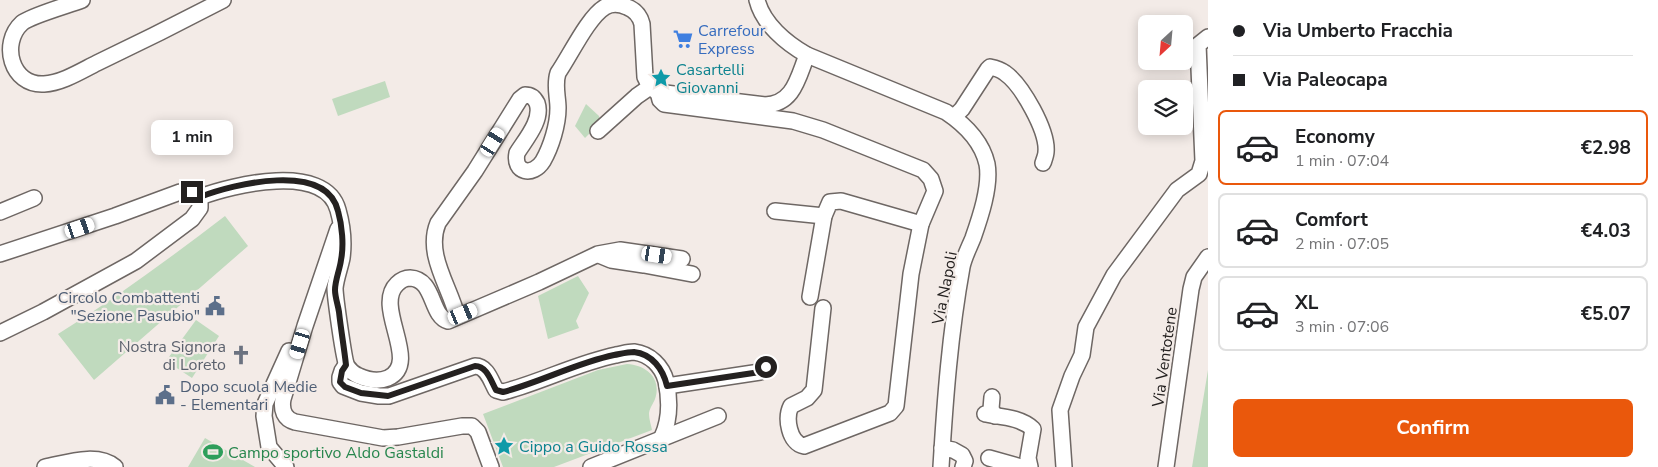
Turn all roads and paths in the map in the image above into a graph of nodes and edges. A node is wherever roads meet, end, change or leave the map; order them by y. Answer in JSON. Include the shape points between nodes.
{"nodes":[{"id":1,"x":82,"y":0,"type":"edge"},
{"id":2,"x":223,"y":0,"type":"edge"},
{"id":3,"x":756,"y":0,"type":"edge"},
{"id":4,"x":1203,"y":40,"type":"edge"},
{"id":5,"x":807,"y":55,"type":"junction"},
{"id":6,"x":6,"y":67,"type":"edge"},
{"id":7,"x":654,"y":89,"type":"junction"},
{"id":8,"x":954,"y":117,"type":"junction"},
{"id":9,"x":598,"y":131,"type":"dead end"},
{"id":10,"x":1043,"y":163,"type":"dead end"},
{"id":11,"x":200,"y":197,"type":"junction"},
{"id":12,"x":34,"y":198,"type":"dead end"},
{"id":13,"x":775,"y":211,"type":"dead end"},
{"id":14,"x":0,"y":212,"type":"edge"},
{"id":15,"x":824,"y":216,"type":"junction"},
{"id":16,"x":340,"y":223,"type":"junction"},
{"id":17,"x":921,"y":224,"type":"junction"},
{"id":18,"x":333,"y":242,"type":"junction"},
{"id":19,"x":0,"y":254,"type":"edge"},
{"id":20,"x":598,"y":254,"type":"junction"},
{"id":21,"x":1208,"y":257,"type":"edge"},
{"id":22,"x":682,"y":259,"type":"dead end"},
{"id":23,"x":692,"y":274,"type":"dead end"},
{"id":24,"x":810,"y":297,"type":"dead end"},
{"id":25,"x":823,"y":308,"type":"dead end"},
{"id":26,"x":457,"y":316,"type":"junction"},
{"id":27,"x":0,"y":333,"type":"edge"},
{"id":28,"x":346,"y":365,"type":"junction"},
{"id":29,"x":766,"y":367,"type":"dead end"},
{"id":30,"x":667,"y":386,"type":"junction"},
{"id":31,"x":992,"y":397,"type":"dead end"},
{"id":32,"x":718,"y":416,"type":"dead end"},
{"id":33,"x":662,"y":437,"type":"junction"},
{"id":34,"x":942,"y":448,"type":"junction"},
{"id":35,"x":989,"y":458,"type":"dead end"},
{"id":36,"x":45,"y":467,"type":"edge"},
{"id":37,"x":115,"y":467,"type":"edge"},
{"id":38,"x":286,"y":467,"type":"edge"},
{"id":39,"x":491,"y":467,"type":"edge"},
{"id":40,"x":591,"y":467,"type":"edge"},
{"id":41,"x":941,"y":467,"type":"edge"},
{"id":42,"x":964,"y":467,"type":"edge"},
{"id":43,"x":1021,"y":467,"type":"edge"},
{"id":44,"x":1030,"y":467,"type":"edge"},
{"id":45,"x":1064,"y":467,"type":"edge"},
{"id":46,"x":1166,"y":467,"type":"edge"}],
"edges":[{"from":1,"to":6,"type":"street","via":[[30,18],[20,25],[13,38]]},
{"from":2,"to":6,"type":"street","via":[[63,79],[34,84]]},
{"from":3,"to":5,"type":"street","name":"Via Napoli","via":[[782,38]]},
{"from":4,"to":45,"type":"street","via":[[1203,160],[1199,174],[1177,190],[1114,275],[1086,327],[1082,356],[1060,410]]},
{"from":5,"to":7,"type":"street","via":[[793,90],[777,104]]},
{"from":5,"to":8,"type":"street","name":"Via Napoli"},
{"from":7,"to":9,"type":"street","via":[[637,96]]},
{"from":7,"to":17,"type":"street","via":[[664,104],[801,123],[923,170],[931,179],[934,191]]},
{"from":7,"to":26,"type":"street","via":[[645,77],[639,17],[623,5],[606,6],[592,20],[558,73],[558,116],[540,166],[527,172],[516,162],[538,112],[534,98],[525,95],[438,223],[436,255]]},
{"from":8,"to":10,"type":"street","via":[[990,67],[1004,72],[1034,110],[1047,151]]},
{"from":8,"to":34,"type":"street","name":"Via Napoli","via":[[976,140],[987,164],[987,174],[982,212],[963,266],[946,389]]},
{"from":11,"to":16,"type":"street","via":[[234,186],[274,181],[302,182],[332,198]]},
{"from":11,"to":19,"type":"street","via":[[192,192],[180,192]]},
{"from":11,"to":27,"type":"street","via":[[200,208],[192,219],[136,261]]},
{"from":12,"to":14,"type":"street"},
{"from":13,"to":15,"type":"street"},
{"from":15,"to":17,"type":"street","via":[[828,204],[838,200]]},
{"from":15,"to":24,"type":"street"},
{"from":16,"to":18,"type":"street"},
{"from":16,"to":28,"type":"street","via":[[342,258],[335,289]]},
{"from":17,"to":25,"type":"street","via":[[911,274],[896,406],[890,413],[804,446],[797,444],[788,417],[792,406],[814,390]]},
{"from":18,"to":38,"type":"street","via":[[322,256],[286,359],[265,404],[264,422],[269,447]]},
{"from":18,"to":39,"type":"street","via":[[283,399],[286,417],[295,422],[383,438],[472,426],[478,432]]},
{"from":20,"to":22,"type":"street","via":[[620,250]]},
{"from":20,"to":23,"type":"street","via":[[611,260]]},
{"from":20,"to":26,"type":"street"},
{"from":21,"to":46,"type":"street","name":"Via Ventotene","via":[[1194,277],[1191,289]]},
{"from":26,"to":28,"type":"street","via":[[452,320],[444,319],[427,288],[414,279],[402,281],[392,290],[389,300],[400,353],[397,371],[389,378],[371,380],[354,374]]},
{"from":28,"to":30,"type":"street","via":[[341,374],[341,384],[370,395],[388,396],[475,366],[481,366],[496,390],[503,392],[596,359],[634,352],[654,361],[663,372]]},
{"from":29,"to":30,"type":"street","via":[[760,372]]},
{"from":30,"to":33,"type":"street","via":[[668,419]]},
{"from":31,"to":44,"type":"street","via":[[990,415],[1017,419],[1033,429],[1028,458]]},
{"from":32,"to":33,"type":"street"},
{"from":33,"to":40,"type":"street"},
{"from":34,"to":41,"type":"street","name":"Via Napoli"},
{"from":34,"to":42,"type":"street","via":[[962,455]]},
{"from":35,"to":43,"type":"street"},
{"from":36,"to":37,"type":"street","via":[[99,459]]}]}
